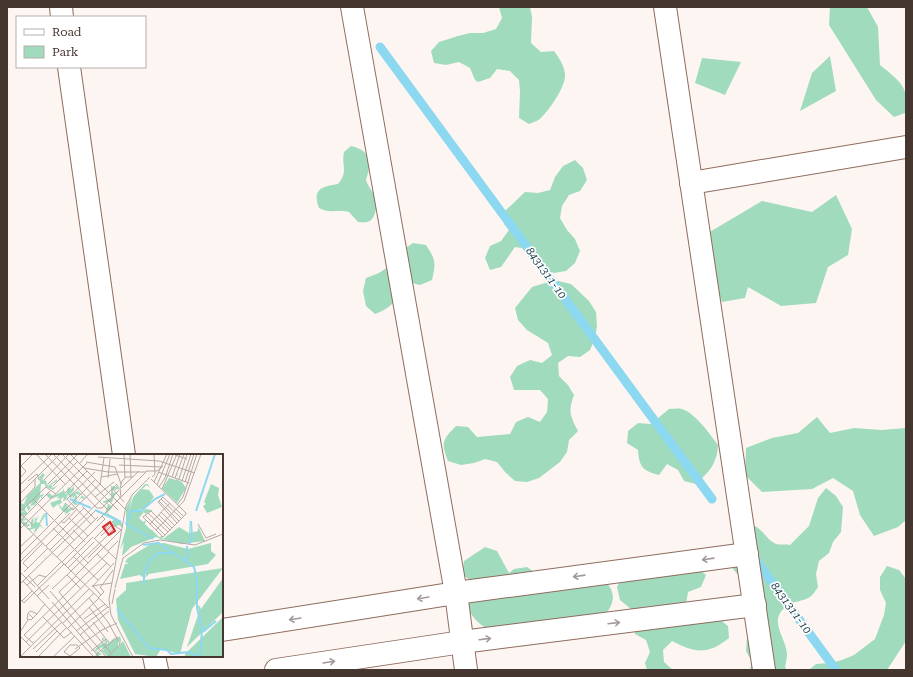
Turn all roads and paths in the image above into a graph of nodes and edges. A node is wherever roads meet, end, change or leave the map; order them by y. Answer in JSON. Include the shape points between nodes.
{"nodes":[{"id":1,"x":352,"y":7,"type":"edge"},
{"id":2,"x":665,"y":7,"type":"edge"},
{"id":3,"x":69,"y":68,"type":"edge"},
{"id":4,"x":906,"y":147,"type":"edge"},
{"id":5,"x":691,"y":183,"type":"junction"},
{"id":6,"x":124,"y":454,"type":"edge"},
{"id":7,"x":747,"y":554,"type":"junction"},
{"id":8,"x":456,"y":593,"type":"junction"},
{"id":9,"x":754,"y":605,"type":"junction"},
{"id":10,"x":223,"y":630,"type":"edge"},
{"id":11,"x":462,"y":642,"type":"junction"},
{"id":12,"x":154,"y":657,"type":"edge"},
{"id":13,"x":157,"y":670,"type":"edge"},
{"id":14,"x":276,"y":670,"type":"edge"},
{"id":15,"x":466,"y":670,"type":"edge"},
{"id":16,"x":764,"y":670,"type":"edge"}],
"edges":[{"from":1,"to":8,"type":"street"},
{"from":2,"to":5,"type":"street"},
{"from":3,"to":6,"type":"street"},
{"from":4,"to":5,"type":"street"},
{"from":5,"to":7,"type":"street"},
{"from":7,"to":8,"type":"street","one_way":true},
{"from":7,"to":9,"type":"street"},
{"from":8,"to":10,"type":"street","one_way":true},
{"from":8,"to":11,"type":"street"},
{"from":11,"to":9,"type":"street","one_way":true},
{"from":9,"to":16,"type":"street"},
{"from":14,"to":11,"type":"street","one_way":true},
{"from":11,"to":15,"type":"street"},
{"from":12,"to":13,"type":"street"}]}
